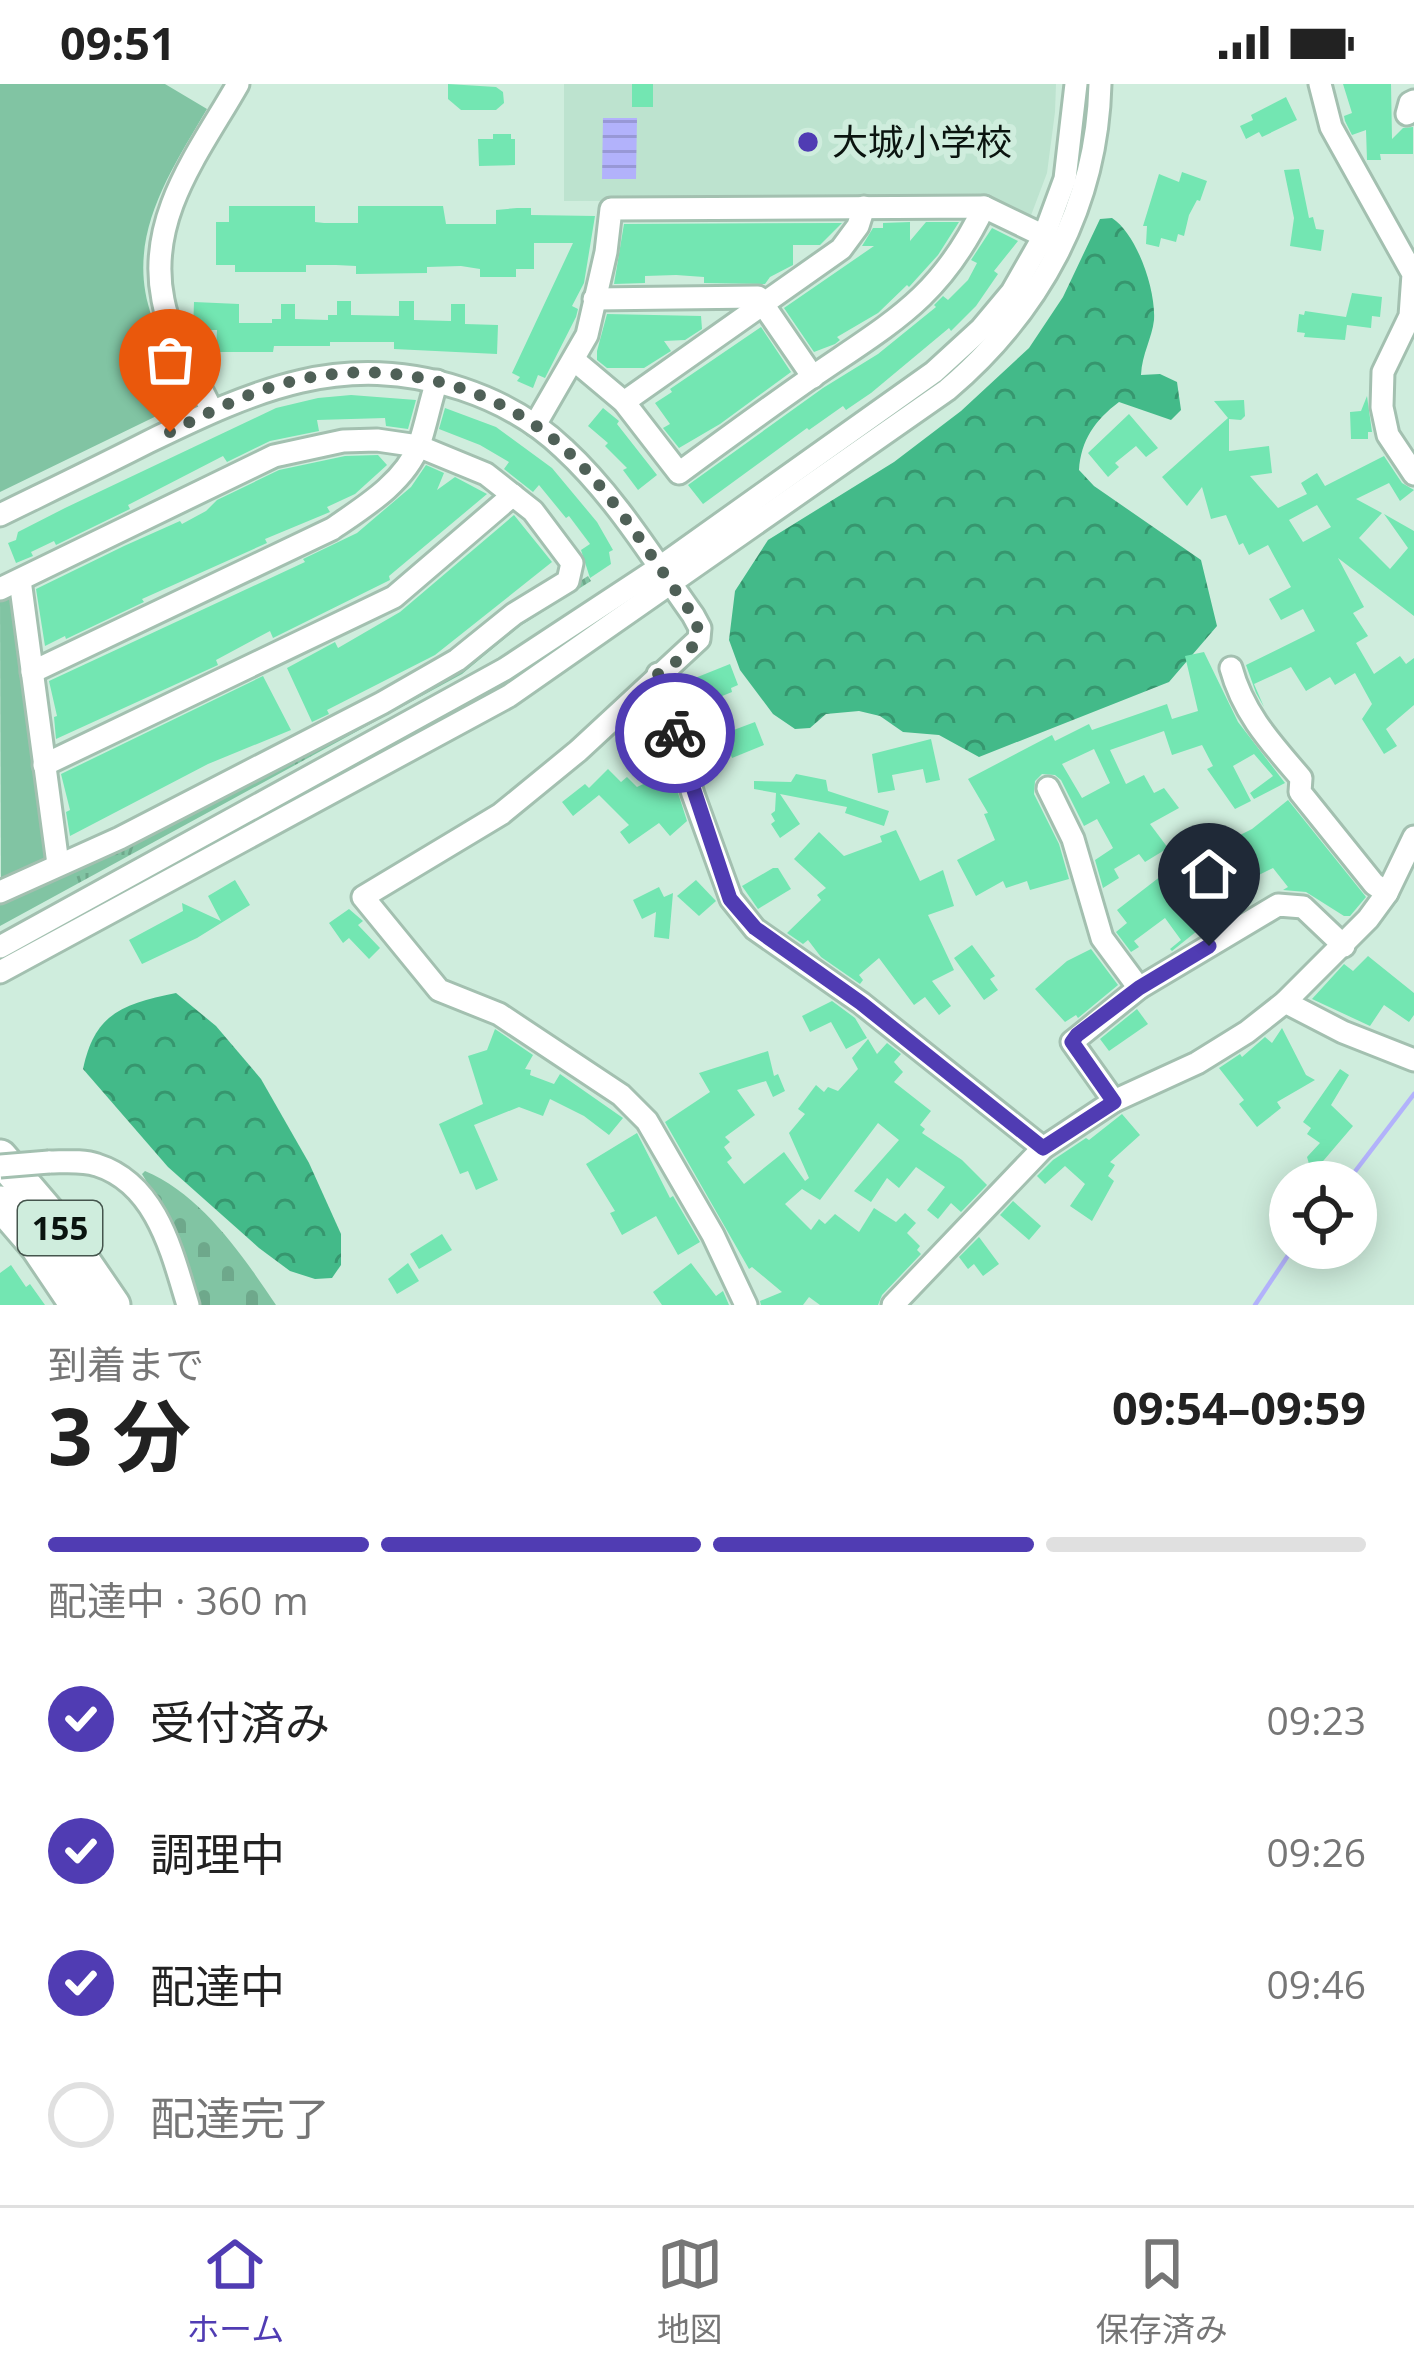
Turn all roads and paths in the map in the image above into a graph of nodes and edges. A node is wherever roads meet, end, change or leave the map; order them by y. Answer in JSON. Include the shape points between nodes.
{"nodes":[{"id":1,"x":238,"y":84,"type":"edge"},
{"id":2,"x":1076,"y":84,"type":"edge"},
{"id":3,"x":1100,"y":84,"type":"edge"},
{"id":4,"x":1320,"y":84,"type":"edge"},
{"id":5,"x":864,"y":207,"type":"junction"},
{"id":6,"x":984,"y":207,"type":"junction"},
{"id":7,"x":1044,"y":236,"type":"junction"},
{"id":8,"x":594,"y":299,"type":"junction"},
{"id":9,"x":704,"y":300,"type":"junction"},
{"id":10,"x":763,"y":302,"type":"junction"},
{"id":11,"x":724,"y":330,"type":"junction"},
{"id":12,"x":574,"y":360,"type":"junction"},
{"id":13,"x":813,"y":376,"type":"junction"},
{"id":14,"x":436,"y":381,"type":"junction"},
{"id":15,"x":624,"y":402,"type":"junction"},
{"id":16,"x":212,"y":411,"type":"junction"},
{"id":17,"x":535,"y":425,"type":"junction"},
{"id":18,"x":418,"y":446,"type":"junction"},
{"id":19,"x":1414,"y":474,"type":"edge"},
{"id":20,"x":513,"y":495,"type":"junction"},
{"id":21,"x":0,"y":515,"type":"edge"},
{"id":22,"x":666,"y":576,"type":"junction"},
{"id":23,"x":10,"y":585,"type":"edge"},
{"id":24,"x":1231,"y":668,"type":"dead end"},
{"id":25,"x":32,"y":672,"type":"junction"},
{"id":26,"x":658,"y":674,"type":"junction"},
{"id":27,"x":44,"y":765,"type":"junction"},
{"id":28,"x":1048,"y":788,"type":"dead end"},
{"id":29,"x":1414,"y":837,"type":"edge"},
{"id":30,"x":58,"y":864,"type":"junction"},
{"id":31,"x":0,"y":892,"type":"edge"},
{"id":32,"x":1387,"y":892,"type":"junction"},
{"id":33,"x":1344,"y":946,"type":"junction"},
{"id":34,"x":0,"y":947,"type":"edge"},
{"id":35,"x":0,"y":972,"type":"edge"},
{"id":36,"x":1139,"y":988,"type":"junction"},
{"id":37,"x":1286,"y":1002,"type":"junction"},
{"id":38,"x":1414,"y":1060,"type":"edge"},
{"id":39,"x":1114,"y":1102,"type":"junction"},
{"id":40,"x":1043,"y":1148,"type":"junction"},
{"id":41,"x":0,"y":1161,"type":"edge"},
{"id":42,"x":0,"y":1203,"type":"edge"},
{"id":43,"x":76,"y":1305,"type":"edge"},
{"id":44,"x":113,"y":1305,"type":"edge"},
{"id":45,"x":188,"y":1305,"type":"edge"},
{"id":46,"x":746,"y":1305,"type":"edge"},
{"id":47,"x":893,"y":1305,"type":"edge"}],
"edges":[{"from":1,"to":16,"type":"street","via":[[169,207],[159,247],[163,302]]},
{"from":2,"to":7,"type":"street","via":[[1065,179]]},
{"from":3,"to":22,"type":"street","via":[[1091,160],[1066,238],[998,343],[947,389]]},
{"from":4,"to":19,"type":"street","via":[[1331,127],[1413,274],[1409,316],[1383,371],[1382,407],[1388,434]]},
{"from":5,"to":6,"type":"street"},
{"from":5,"to":8,"type":"street","via":[[611,209]]},
{"from":5,"to":10,"type":"street","via":[[841,249]]},
{"from":6,"to":7,"type":"street"},
{"from":6,"to":13,"type":"street","via":[[940,280],[899,319]]},
{"from":7,"to":22,"type":"street","via":[[1012,292],[960,350]]},
{"from":8,"to":9,"type":"street"},
{"from":8,"to":12,"type":"street"},
{"from":9,"to":10,"type":"street"},
{"from":9,"to":11,"type":"street"},
{"from":10,"to":11,"type":"street"},
{"from":10,"to":13,"type":"street"},
{"from":11,"to":15,"type":"street"},
{"from":12,"to":15,"type":"street"},
{"from":12,"to":17,"type":"street"},
{"from":13,"to":15,"type":"street","via":[[679,473]]},
{"from":14,"to":16,"type":"street","via":[[353,372],[306,378]]},
{"from":14,"to":17,"type":"street","via":[[490,398]]},
{"from":14,"to":18,"type":"street"},
{"from":16,"to":21,"type":"street"},
{"from":17,"to":22,"type":"street","via":[[596,481]]},
{"from":18,"to":20,"type":"street","via":[[486,474]]},
{"from":18,"to":23,"type":"street","via":[[343,441],[274,456]]},
{"from":18,"to":25,"type":"street","via":[[396,480],[332,529]]},
{"from":20,"to":27,"type":"street","via":[[394,597]]},
{"from":20,"to":30,"type":"street","via":[[572,563],[568,581],[382,703]]},
{"from":22,"to":26,"type":"street","via":[[700,628],[693,649]]},
{"from":22,"to":34,"type":"street"},
{"from":22,"to":35,"type":"street","via":[[509,696]]},
{"from":23,"to":25,"type":"street"},
{"from":24,"to":32,"type":"street","via":[[1253,721],[1301,778],[1300,792]]},
{"from":25,"to":27,"type":"street"},
{"from":26,"to":40,"type":"street","via":[[730,899],[755,928]]},
{"from":26,"to":46,"type":"street","via":[[501,814],[362,897],[439,990],[500,1014],[647,1121]]},
{"from":27,"to":30,"type":"street"},
{"from":28,"to":36,"type":"street","via":[[1073,839],[1102,938]]},
{"from":29,"to":32,"type":"street"},
{"from":30,"to":31,"type":"street"},
{"from":32,"to":33,"type":"street"},
{"from":33,"to":36,"type":"street","via":[[1303,907],[1278,905]]},
{"from":33,"to":37,"type":"street"},
{"from":36,"to":39,"type":"street","via":[[1072,1042]]},
{"from":37,"to":38,"type":"street"},
{"from":37,"to":39,"type":"street","via":[[1197,1063]]},
{"from":39,"to":40,"type":"street"},
{"from":40,"to":47,"type":"street"},
{"from":41,"to":44,"type":"highway","number":"155","via":[[59,1226]]},
{"from":41,"to":45,"type":"street","bridge":true,"via":[[95,1164],[120,1176],[165,1232]]},
{"from":42,"to":43,"type":"highway","number":"155"}]}
